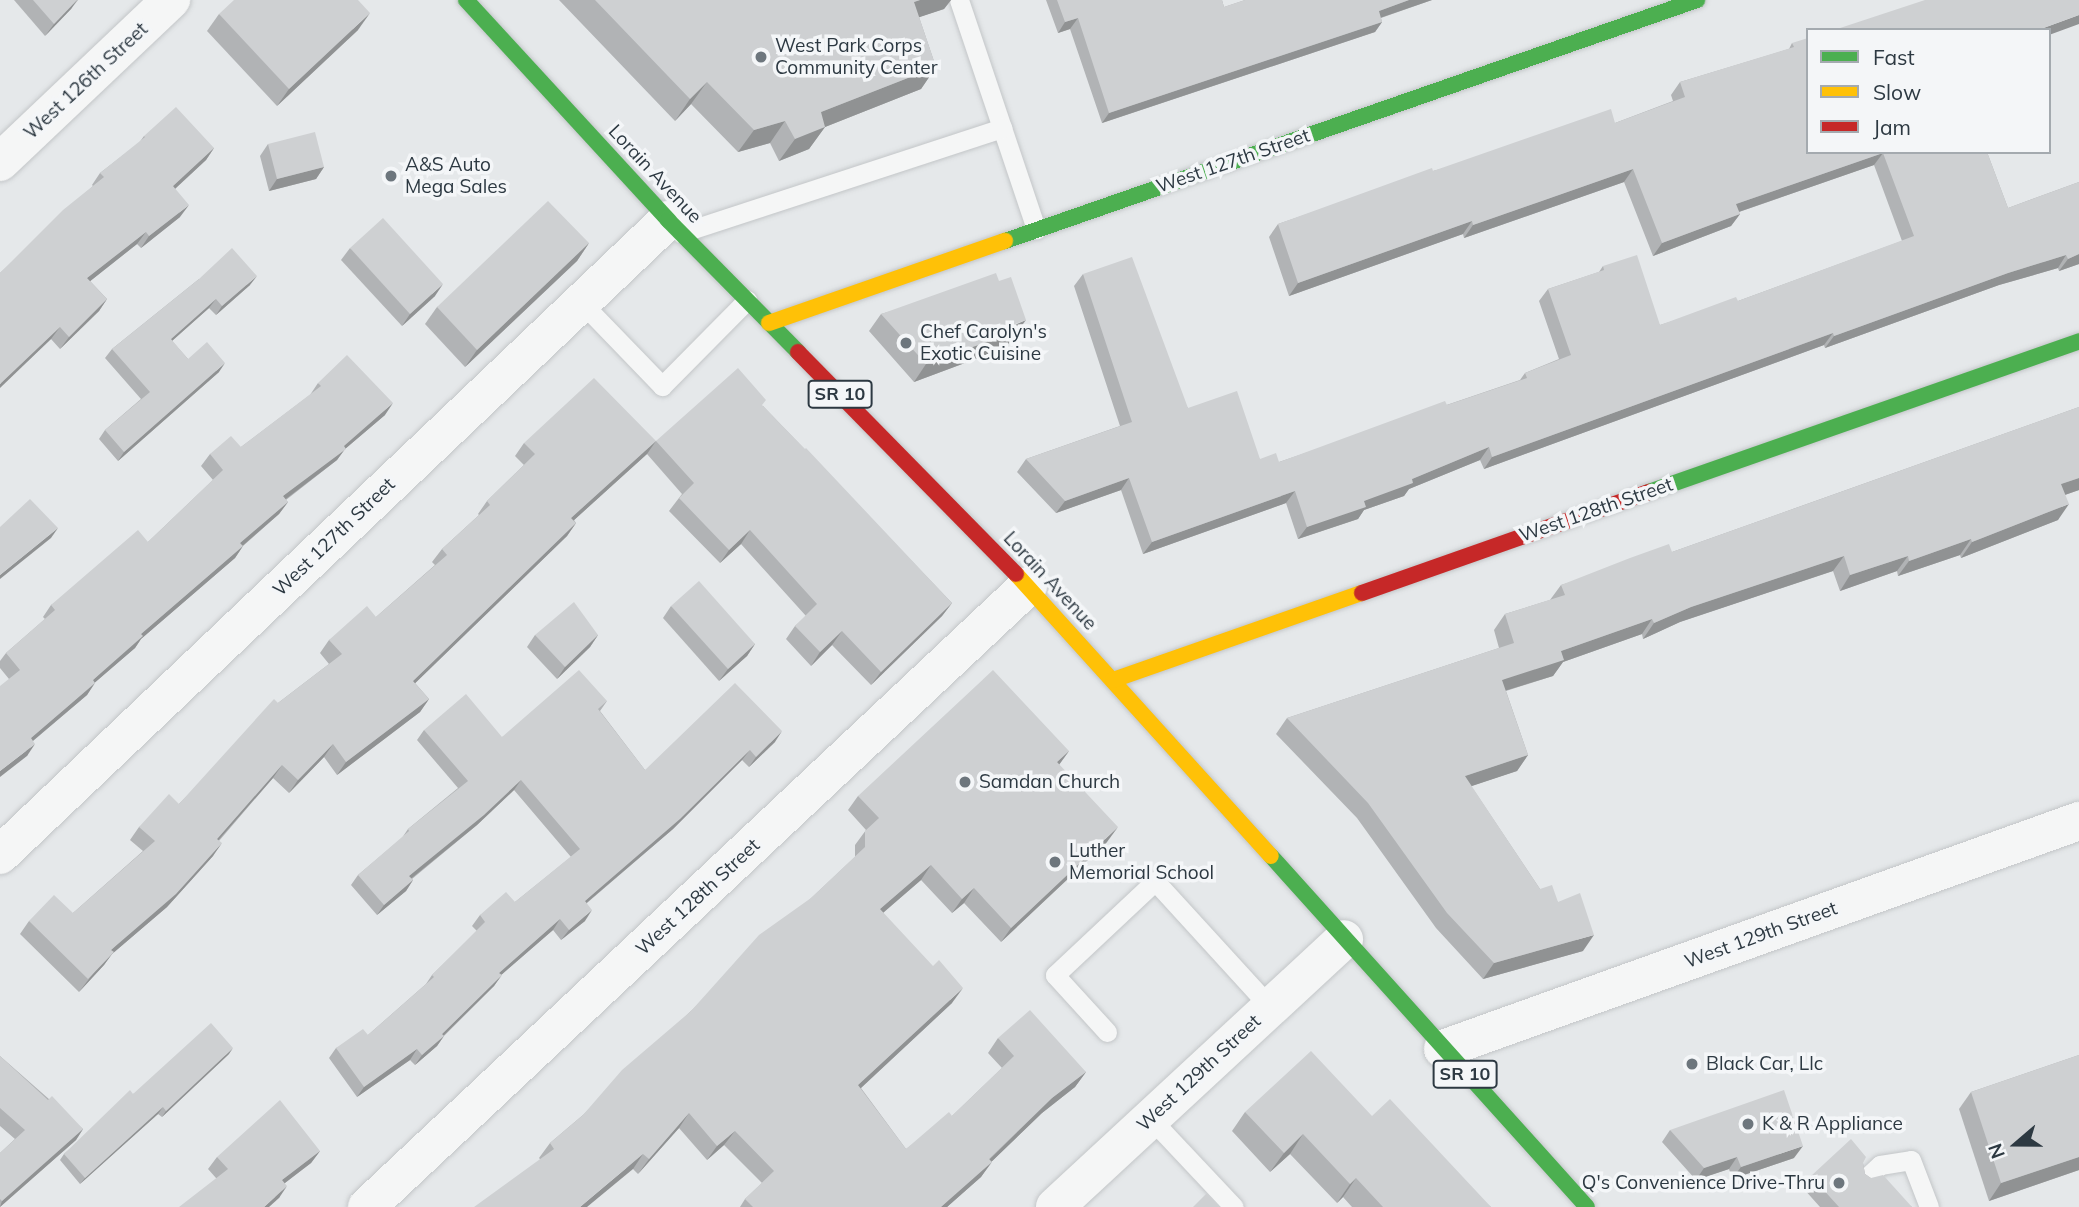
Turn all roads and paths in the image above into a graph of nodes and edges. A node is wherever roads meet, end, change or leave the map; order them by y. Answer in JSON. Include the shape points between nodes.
{"nodes":[{"id":1,"x":171,"y":0,"type":"edge"},
{"id":2,"x":466,"y":0,"type":"edge"},
{"id":3,"x":959,"y":0,"type":"edge"},
{"id":4,"x":1697,"y":0,"type":"edge"},
{"id":5,"x":1002,"y":128,"type":"junction"},
{"id":6,"x":0,"y":162,"type":"edge"},
{"id":7,"x":675,"y":227,"type":"junction"},
{"id":8,"x":1036,"y":229,"type":"junction"},
{"id":9,"x":747,"y":300,"type":"junction"},
{"id":10,"x":581,"y":302,"type":"junction"},
{"id":11,"x":769,"y":323,"type":"junction"},
{"id":12,"x":2079,"y":341,"type":"edge"},
{"id":13,"x":1028,"y":586,"type":"junction"},
{"id":14,"x":1113,"y":680,"type":"junction"},
{"id":15,"x":2079,"y":821,"type":"edge"},
{"id":16,"x":0,"y":855,"type":"edge"},
{"id":17,"x":1345,"y":939,"type":"junction"},
{"id":18,"x":1270,"y":1007,"type":"junction"},
{"id":19,"x":1107,"y":1032,"type":"dead end"},
{"id":20,"x":1443,"y":1049,"type":"junction"},
{"id":21,"x":1150,"y":1118,"type":"junction"},
{"id":22,"x":1866,"y":1178,"type":"edge"},
{"id":23,"x":367,"y":1207,"type":"edge"},
{"id":24,"x":1055,"y":1207,"type":"edge"},
{"id":25,"x":1234,"y":1207,"type":"edge"},
{"id":26,"x":1587,"y":1207,"type":"edge"},
{"id":27,"x":1929,"y":1207,"type":"edge"}],
"edges":[{"from":1,"to":6,"type":"street","name":"West 126th Street"},
{"from":2,"to":7,"type":"street","name":"Lorain Avenue","number":"SR 10"},
{"from":3,"to":5,"type":"lane"},
{"from":4,"to":8,"type":"street","name":"West 127th Street"},
{"from":5,"to":7,"type":"lane"},
{"from":5,"to":8,"type":"lane"},
{"from":7,"to":9,"type":"street","name":"Lorain Avenue","number":"SR 10"},
{"from":7,"to":10,"type":"street","name":"West 127th Street"},
{"from":8,"to":11,"type":"street","name":"West 127th Street"},
{"from":9,"to":10,"type":"lane","via":[[662,386]]},
{"from":9,"to":11,"type":"street","name":"Lorain Avenue","number":"SR 10"},
{"from":10,"to":16,"type":"street","name":"West 127th Street"},
{"from":11,"to":13,"type":"street","name":"Lorain Avenue","number":"SR 10"},
{"from":12,"to":14,"type":"street","name":"West 128th Street"},
{"from":13,"to":14,"type":"street","name":"Lorain Avenue","number":"SR 10"},
{"from":13,"to":23,"type":"street","name":"West 128th Street"},
{"from":14,"to":17,"type":"street","name":"Lorain Avenue","number":"SR 10"},
{"from":15,"to":20,"type":"street","name":"West 129th Street"},
{"from":17,"to":18,"type":"street","name":"West 129th Street"},
{"from":17,"to":20,"type":"street","name":"Lorain Avenue","number":"SR 10"},
{"from":18,"to":19,"type":"lane","via":[[1155,881],[1055,975]]},
{"from":18,"to":21,"type":"street","name":"West 129th Street"},
{"from":20,"to":26,"type":"street","name":"Lorain Avenue","number":"SR 10"},
{"from":21,"to":24,"type":"street","name":"West 129th Street"},
{"from":21,"to":25,"type":"lane"},
{"from":22,"to":27,"type":"lane","via":[[1880,1165],[1911,1160]]}]}
